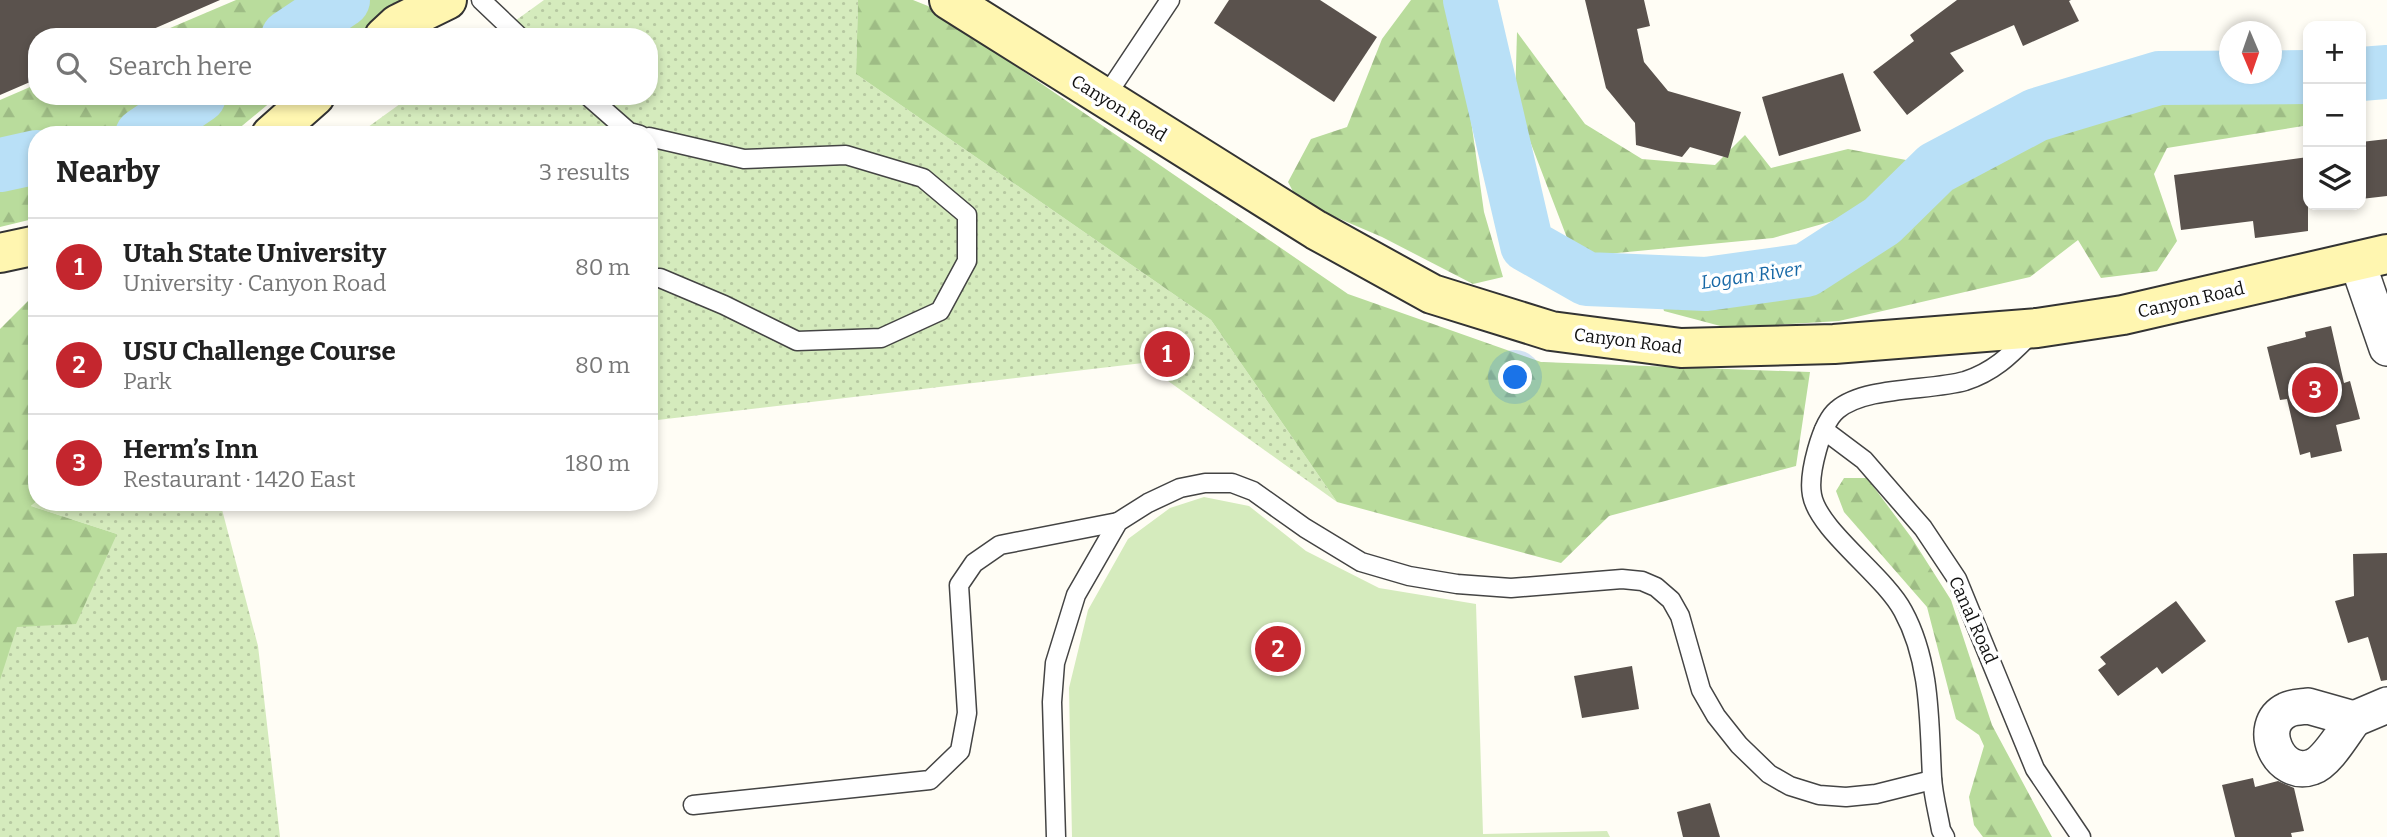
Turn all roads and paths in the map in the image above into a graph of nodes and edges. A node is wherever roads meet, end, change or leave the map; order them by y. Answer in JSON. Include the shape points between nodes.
{"nodes":[{"id":1,"x":447,"y":0,"type":"edge"},
{"id":2,"x":481,"y":0,"type":"edge"},
{"id":3,"x":949,"y":0,"type":"edge"},
{"id":4,"x":1170,"y":0,"type":"edge"},
{"id":5,"x":394,"y":28,"type":"edge"},
{"id":6,"x":511,"y":28,"type":"edge"},
{"id":7,"x":1104,"y":99,"type":"junction"},
{"id":8,"x":306,"y":105,"type":"edge"},
{"id":9,"x":598,"y":105,"type":"edge"},
{"id":10,"x":281,"y":126,"type":"edge"},
{"id":11,"x":622,"y":126,"type":"edge"},
{"id":12,"x":658,"y":139,"type":"edge"},
{"id":13,"x":28,"y":247,"type":"edge"},
{"id":14,"x":0,"y":253,"type":"edge"},
{"id":15,"x":2372,"y":258,"type":"edge"},
{"id":16,"x":658,"y":278,"type":"edge"},
{"id":17,"x":2037,"y":328,"type":"junction"},
{"id":18,"x":2387,"y":348,"type":"edge"},
{"id":19,"x":1824,"y":430,"type":"junction"},
{"id":20,"x":1118,"y":522,"type":"junction"},
{"id":21,"x":2387,"y":705,"type":"edge"},
{"id":22,"x":2354,"y":719,"type":"dead end"},
{"id":23,"x":1932,"y":780,"type":"junction"},
{"id":24,"x":694,"y":805,"type":"dead end"},
{"id":25,"x":1056,"y":837,"type":"edge"},
{"id":26,"x":1945,"y":837,"type":"edge"},
{"id":27,"x":2081,"y":837,"type":"edge"}],
"edges":[{"from":1,"to":5,"type":"street"},
{"from":2,"to":6,"type":"lane"},
{"from":3,"to":7,"type":"street","name":"Canyon Road"},
{"from":4,"to":7,"type":"lane"},
{"from":7,"to":17,"type":"street","name":"Canyon Road","via":[[1316,230],[1432,294],[1551,331],[1681,348],[1834,344]]},
{"from":8,"to":10,"type":"street"},
{"from":9,"to":11,"type":"lane"},
{"from":12,"to":16,"type":"lane","via":[[744,159],[846,155],[923,178],[967,215],[967,261],[940,312],[881,338],[797,341]]},
{"from":13,"to":14,"type":"street"},
{"from":15,"to":17,"type":"street","name":"Canyon Road","via":[[2123,315]]},
{"from":15,"to":18,"type":"street"},
{"from":17,"to":19,"type":"lane","via":[[2004,362],[1966,380],[1863,397],[1836,410]]},
{"from":19,"to":23,"type":"lane","via":[[1812,472],[1812,496],[1822,518],[1904,612],[1927,688]]},
{"from":19,"to":27,"type":"lane","name":"Canal Road","via":[[1864,460],[1923,528],[1957,579],[2035,769]]},
{"from":20,"to":23,"type":"lane","via":[[1180,488],[1205,482],[1232,483],[1253,491],[1361,562],[1409,576],[1511,587],[1642,581],[1671,600],[1681,616],[1700,690],[1739,746],[1769,774],[1819,795],[1846,797]]},
{"from":20,"to":24,"type":"lane","via":[[1000,545],[974,563],[959,585],[967,713],[960,751],[930,780]]},
{"from":20,"to":25,"type":"lane","via":[[1076,595],[1055,663]]},
{"from":21,"to":22,"type":"street"},
{"from":23,"to":26,"type":"lane"}]}
